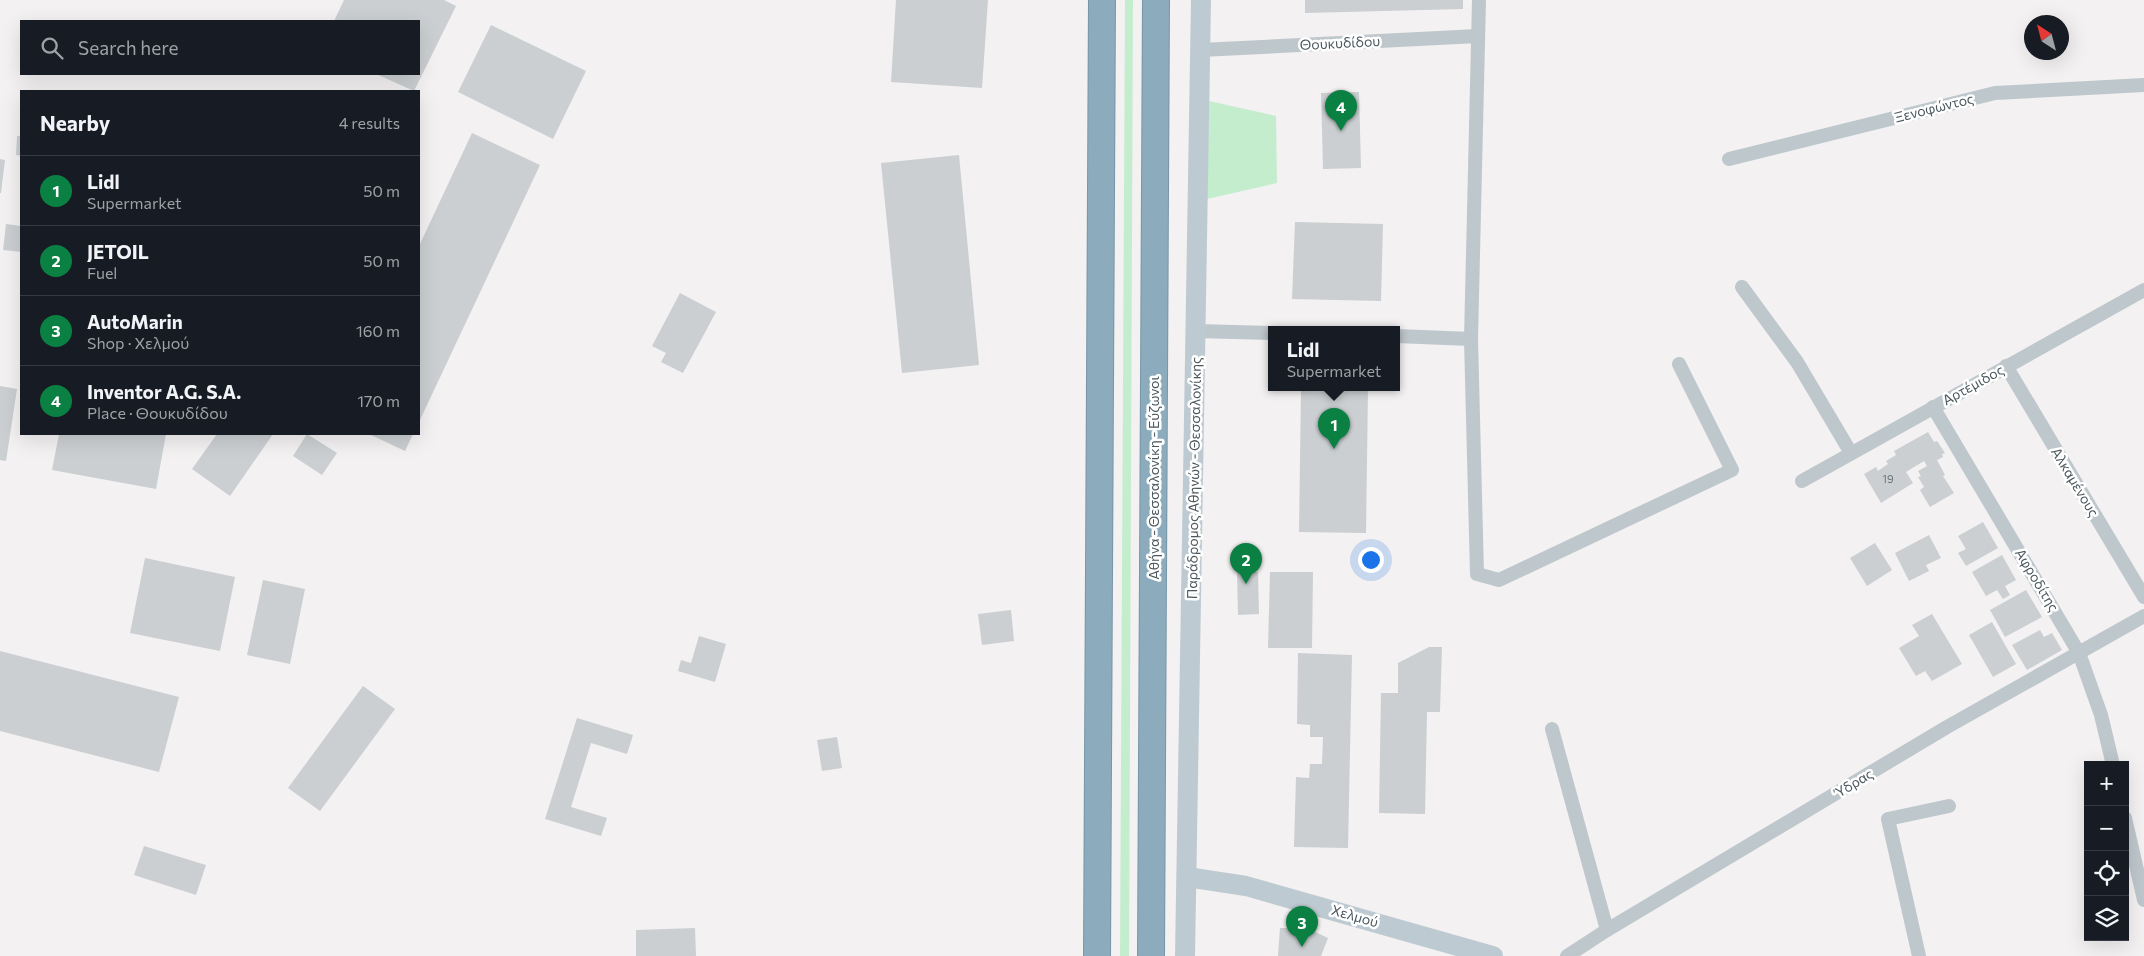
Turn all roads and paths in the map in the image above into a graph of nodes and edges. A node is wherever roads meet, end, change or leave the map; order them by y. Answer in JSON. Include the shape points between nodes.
{"nodes":[{"id":1,"x":1102,"y":0,"type":"edge"},
{"id":2,"x":1156,"y":0,"type":"edge"},
{"id":3,"x":1201,"y":0,"type":"edge"},
{"id":4,"x":1479,"y":0,"type":"edge"},
{"id":5,"x":1478,"y":36,"type":"junction"},
{"id":6,"x":1201,"y":50,"type":"junction"},
{"id":7,"x":2144,"y":85,"type":"edge"},
{"id":8,"x":1729,"y":159,"type":"dead end"},
{"id":9,"x":1742,"y":287,"type":"dead end"},
{"id":10,"x":2144,"y":290,"type":"edge"},
{"id":11,"x":1196,"y":330,"type":"junction"},
{"id":12,"x":1268,"y":333,"type":"edge"},
{"id":13,"x":1400,"y":336,"type":"edge"},
{"id":14,"x":1471,"y":339,"type":"junction"},
{"id":15,"x":1679,"y":364,"type":"dead end"},
{"id":16,"x":2006,"y":366,"type":"junction"},
{"id":17,"x":1934,"y":407,"type":"junction"},
{"id":18,"x":1851,"y":453,"type":"junction"},
{"id":19,"x":1802,"y":481,"type":"dead end"},
{"id":20,"x":2144,"y":597,"type":"edge"},
{"id":21,"x":2144,"y":616,"type":"edge"},
{"id":22,"x":2079,"y":653,"type":"junction"},
{"id":23,"x":1552,"y":729,"type":"dead end"},
{"id":24,"x":2112,"y":761,"type":"edge"},
{"id":25,"x":1949,"y":806,"type":"dead end"},
{"id":26,"x":2129,"y":835,"type":"edge"},
{"id":27,"x":1187,"y":877,"type":"junction"},
{"id":28,"x":2144,"y":900,"type":"edge"},
{"id":29,"x":1607,"y":930,"type":"junction"},
{"id":30,"x":1097,"y":956,"type":"edge"},
{"id":31,"x":1151,"y":956,"type":"edge"},
{"id":32,"x":1185,"y":956,"type":"edge"},
{"id":33,"x":1493,"y":956,"type":"edge"},
{"id":34,"x":1567,"y":956,"type":"edge"},
{"id":35,"x":1919,"y":956,"type":"edge"}],
"edges":[{"from":1,"to":30,"type":"highway"},
{"from":2,"to":31,"type":"highway","name":"Αθήνα - Θεσσαλονίκη - Εύζωνοι"},
{"from":3,"to":6,"type":"main road","name":"Παράδρομος Αθηνών - Θεσσαλονίκης"},
{"from":4,"to":5,"type":"street"},
{"from":5,"to":6,"type":"street","name":"Θουκυδίδου"},
{"from":5,"to":14,"type":"street"},
{"from":6,"to":11,"type":"main road","name":"Παράδρομος Αθηνών - Θεσσαλονίκης"},
{"from":7,"to":8,"type":"street","name":"Ξενοφώντος","via":[[1995,94]]},
{"from":9,"to":18,"type":"street","via":[[1797,362]]},
{"from":10,"to":16,"type":"street","name":"Αρτέμιδος"},
{"from":11,"to":12,"type":"street"},
{"from":11,"to":27,"type":"main road","name":"Παράδρομος Αθηνών - Θεσσαλονίκης"},
{"from":13,"to":14,"type":"street"},
{"from":14,"to":15,"type":"street","via":[[1477,574],[1499,580],[1732,470]]},
{"from":16,"to":17,"type":"street","name":"Αρτέμιδος"},
{"from":16,"to":20,"type":"street","name":"Αλκαμένους"},
{"from":17,"to":18,"type":"street","name":"Αρτέμιδος"},
{"from":17,"to":22,"type":"street","name":"Αφροδίτης"},
{"from":18,"to":19,"type":"street","name":"Αρτέμιδος"},
{"from":21,"to":22,"type":"street","name":"Ύδρας"},
{"from":22,"to":24,"type":"street","name":"Αφροδίτης","via":[[2101,715]]},
{"from":22,"to":29,"type":"street","name":"Ύδρας","via":[[1947,727]]},
{"from":23,"to":29,"type":"street"},
{"from":25,"to":35,"type":"street","via":[[1888,819]]},
{"from":26,"to":28,"type":"street"},
{"from":27,"to":32,"type":"main road","name":"Παράδρομος Αθηνών - Θεσσαλονίκης"},
{"from":27,"to":33,"type":"main road","name":"Χελμού","via":[[1246,886]]},
{"from":29,"to":34,"type":"street","name":"Ύδρας"}]}
